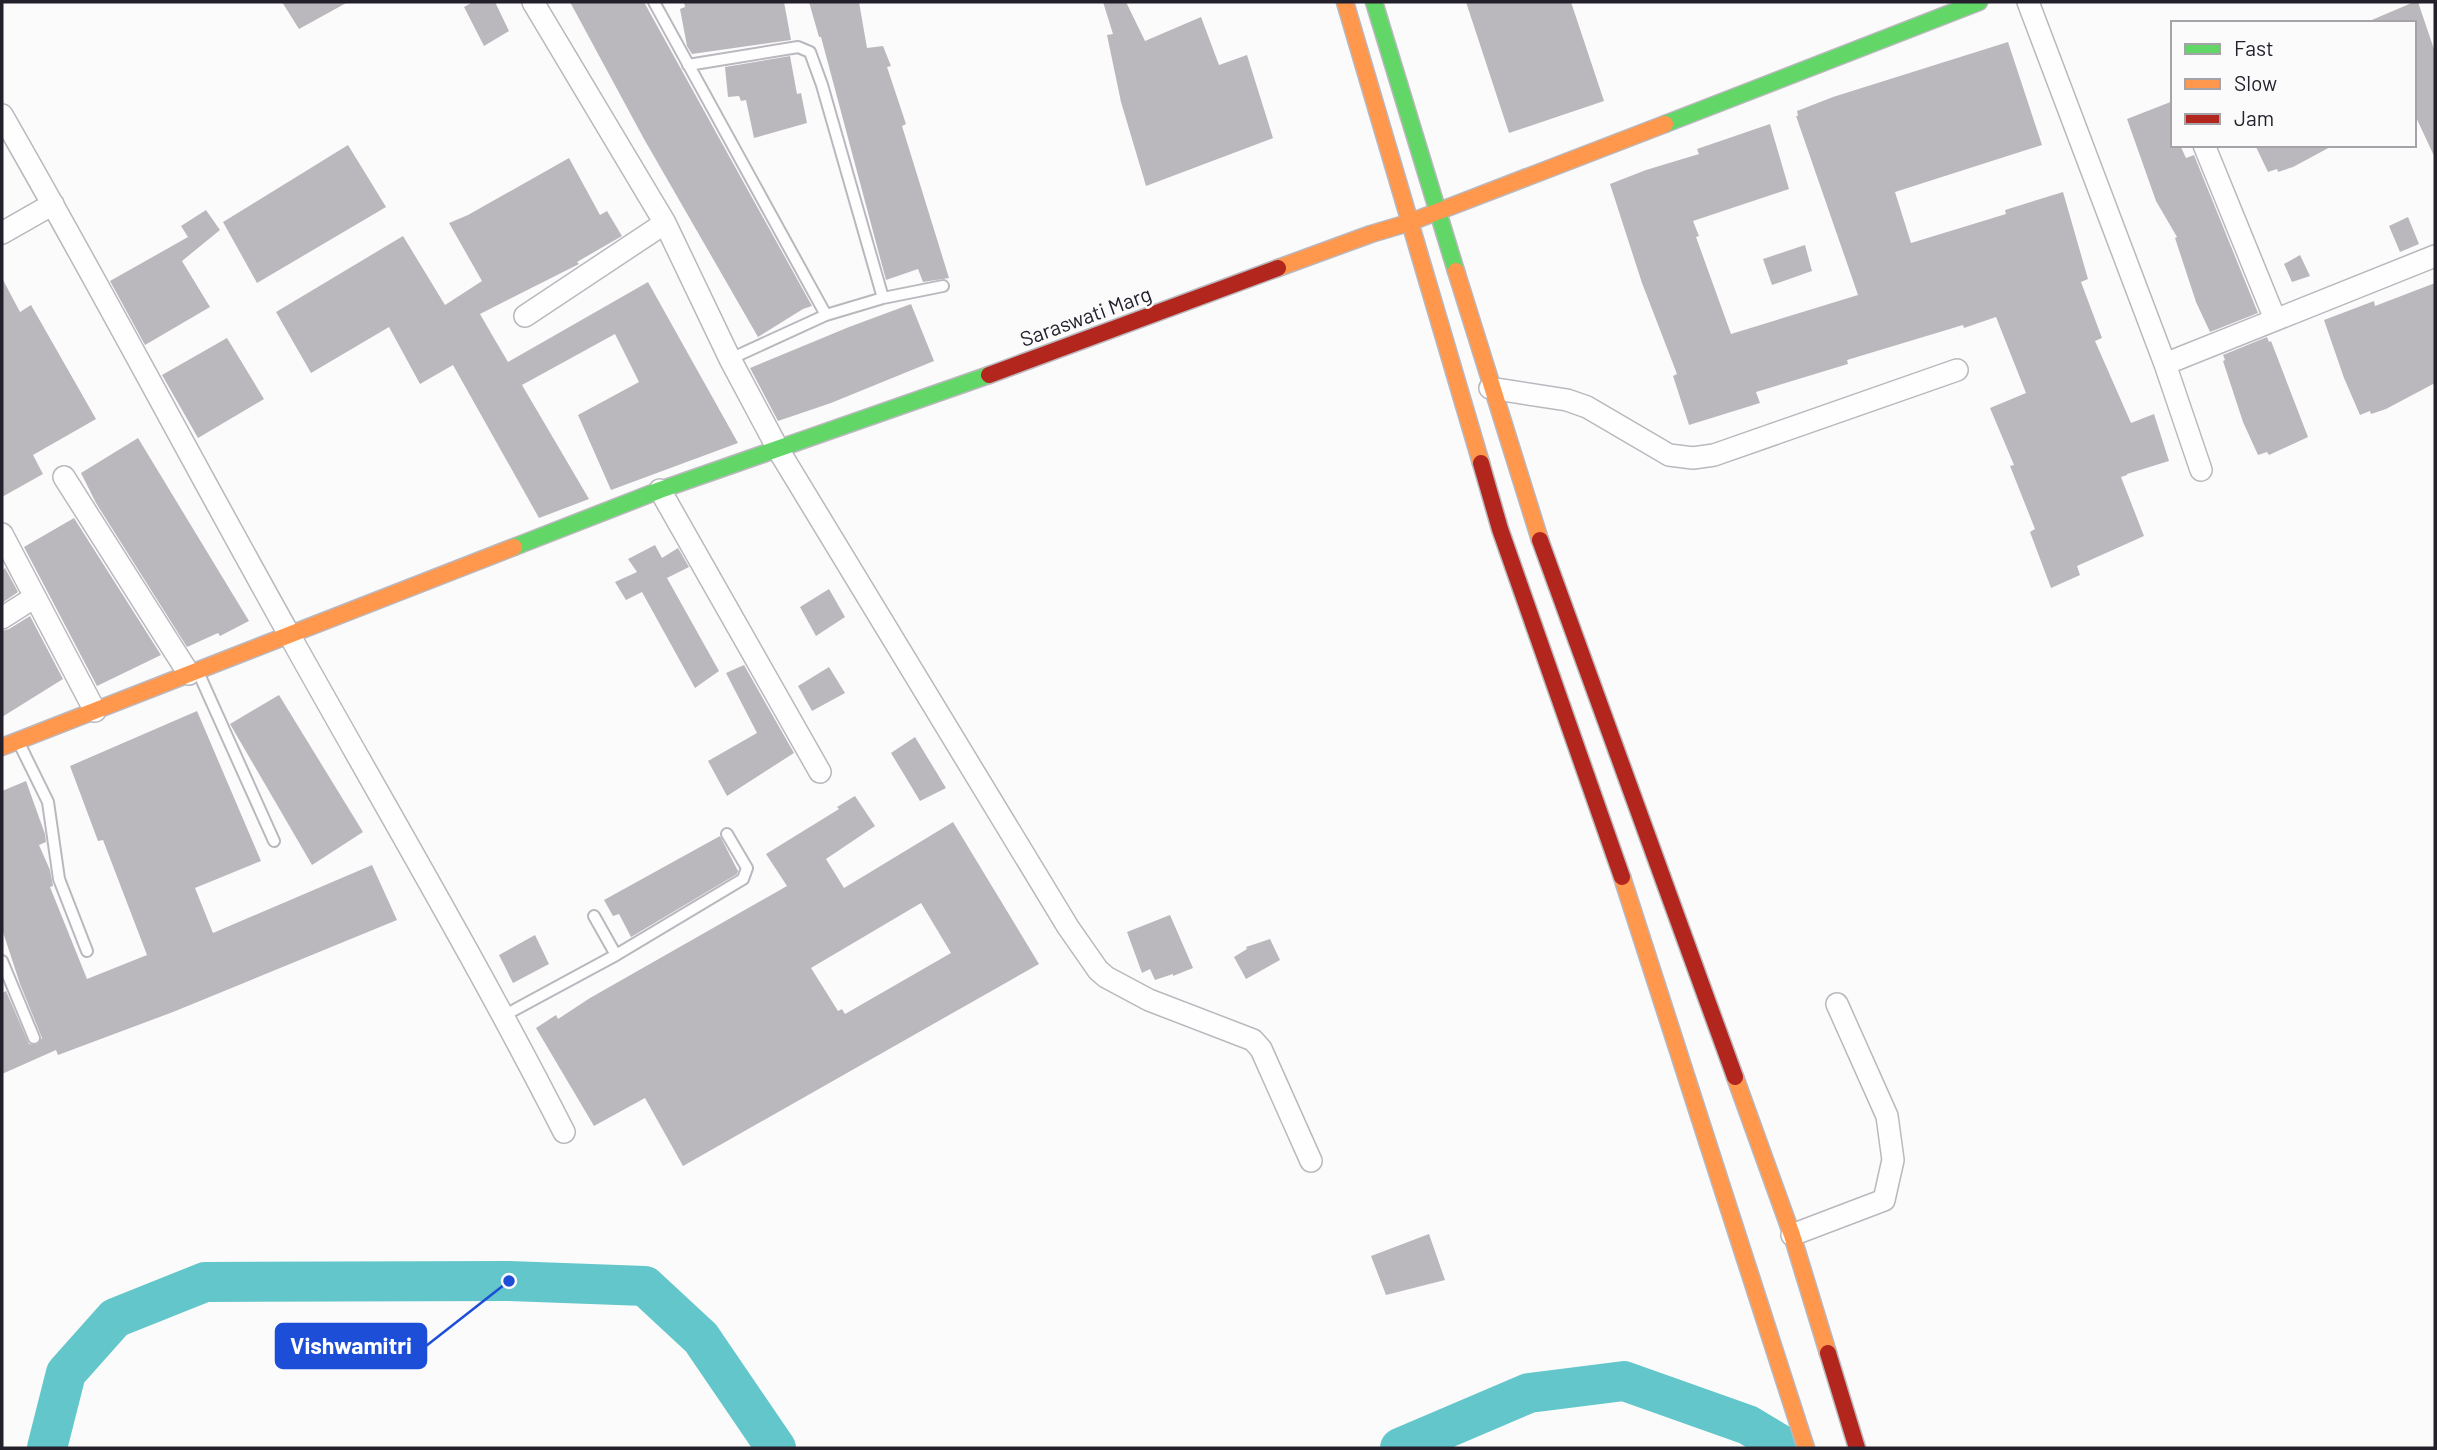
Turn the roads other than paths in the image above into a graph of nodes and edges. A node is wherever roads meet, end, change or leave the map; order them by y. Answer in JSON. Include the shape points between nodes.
{"nodes":[{"id":1,"x":533,"y":2,"type":"edge"},
{"id":2,"x":654,"y":2,"type":"edge"},
{"id":3,"x":1345,"y":2,"type":"edge"},
{"id":4,"x":1374,"y":2,"type":"edge"},
{"id":5,"x":1979,"y":2,"type":"edge"},
{"id":6,"x":2028,"y":2,"type":"edge"},
{"id":7,"x":688,"y":65,"type":"junction"},
{"id":8,"x":2,"y":115,"type":"edge"},
{"id":9,"x":2205,"y":147,"type":"edge"},
{"id":10,"x":53,"y":204,"type":"junction"},
{"id":11,"x":1437,"y":212,"type":"junction"},
{"id":12,"x":665,"y":223,"type":"junction"},
{"id":13,"x":1408,"y":223,"type":"junction"},
{"id":14,"x":2,"y":233,"type":"edge"},
{"id":15,"x":2435,"y":256,"type":"edge"},
{"id":16,"x":943,"y":286,"type":"dead end"},
{"id":17,"x":883,"y":298,"type":"junction"},
{"id":18,"x":826,"y":314,"type":"junction"},
{"id":19,"x":525,"y":316,"type":"dead end"},
{"id":20,"x":2275,"y":319,"type":"junction"},
{"id":21,"x":730,"y":359,"type":"junction"},
{"id":22,"x":2165,"y":365,"type":"junction"},
{"id":23,"x":1957,"y":370,"type":"dead end"},
{"id":24,"x":1490,"y":388,"type":"junction"},
{"id":25,"x":779,"y":451,"type":"junction"},
{"id":26,"x":2201,"y":470,"type":"dead end"},
{"id":27,"x":64,"y":477,"type":"dead end"},
{"id":28,"x":660,"y":490,"type":"junction"},
{"id":29,"x":2,"y":534,"type":"edge"},
{"id":30,"x":35,"y":597,"type":"junction"},
{"id":31,"x":2,"y":618,"type":"edge"},
{"id":32,"x":290,"y":636,"type":"junction"},
{"id":33,"x":194,"y":672,"type":"junction"},
{"id":34,"x":95,"y":711,"type":"junction"},
{"id":35,"x":18,"y":741,"type":"junction"},
{"id":36,"x":2,"y":747,"type":"edge"},
{"id":37,"x":820,"y":772,"type":"dead end"},
{"id":38,"x":727,"y":834,"type":"dead end"},
{"id":39,"x":274,"y":841,"type":"dead end"},
{"id":40,"x":594,"y":915,"type":"dead end"},
{"id":41,"x":87,"y":951,"type":"dead end"},
{"id":42,"x":615,"y":955,"type":"junction"},
{"id":43,"x":2,"y":961,"type":"edge"},
{"id":44,"x":1837,"y":1004,"type":"dead end"},
{"id":45,"x":505,"y":1015,"type":"junction"},
{"id":46,"x":34,"y":1038,"type":"dead end"},
{"id":47,"x":564,"y":1132,"type":"dead end"},
{"id":48,"x":1311,"y":1161,"type":"dead end"},
{"id":49,"x":1792,"y":1235,"type":"junction"},
{"id":50,"x":1806,"y":1448,"type":"edge"},
{"id":51,"x":1857,"y":1448,"type":"edge"}],
"edges":[{"from":1,"to":12,"type":"street"},
{"from":2,"to":7,"type":"lane"},
{"from":3,"to":13,"type":"main road"},
{"from":4,"to":11,"type":"main road"},
{"from":5,"to":11,"type":"main road","name":"Saraswati Marg"},
{"from":6,"to":22,"type":"street"},
{"from":7,"to":17,"type":"lane","via":[[798,47],[810,52]]},
{"from":7,"to":18,"type":"lane"},
{"from":8,"to":10,"type":"street"},
{"from":9,"to":20,"type":"street"},
{"from":10,"to":14,"type":"street"},
{"from":10,"to":32,"type":"street"},
{"from":11,"to":13,"type":"main road","name":"Saraswati Marg"},
{"from":11,"to":24,"type":"main road"},
{"from":12,"to":19,"type":"street"},
{"from":12,"to":21,"type":"street"},
{"from":13,"to":25,"type":"main road","name":"Saraswati Marg"},
{"from":13,"to":50,"type":"main road","via":[[1500,529],[1629,897]]},
{"from":15,"to":20,"type":"street"},
{"from":16,"to":17,"type":"lane"},
{"from":17,"to":18,"type":"lane"},
{"from":18,"to":21,"type":"lane"},
{"from":20,"to":22,"type":"street"},
{"from":21,"to":25,"type":"street"},
{"from":22,"to":26,"type":"street"},
{"from":23,"to":24,"type":"street","via":[[1714,455],[1693,458],[1669,455],[1567,400]]},
{"from":24,"to":49,"type":"main road","via":[[1528,508]]},
{"from":25,"to":28,"type":"main road","name":"Saraswati Marg"},
{"from":25,"to":48,"type":"street","via":[[1098,970],[1149,1000],[1253,1040]]},
{"from":27,"to":33,"type":"street"},
{"from":28,"to":32,"type":"main road","name":"Saraswati Marg"},
{"from":28,"to":37,"type":"street"},
{"from":29,"to":30,"type":"street"},
{"from":30,"to":31,"type":"street"},
{"from":30,"to":34,"type":"street"},
{"from":32,"to":33,"type":"main road","name":"Saraswati Marg"},
{"from":32,"to":45,"type":"street"},
{"from":33,"to":34,"type":"main road","name":"Saraswati Marg"},
{"from":33,"to":39,"type":"lane"},
{"from":34,"to":35,"type":"main road","name":"Saraswati Marg"},
{"from":35,"to":36,"type":"main road","name":"Saraswati Marg"},
{"from":35,"to":41,"type":"lane","via":[[48,802],[59,879]]},
{"from":38,"to":42,"type":"lane","via":[[747,868],[743,879]]},
{"from":40,"to":42,"type":"lane"},
{"from":42,"to":45,"type":"lane"},
{"from":43,"to":46,"type":"lane"},
{"from":44,"to":49,"type":"street","via":[[1887,1116],[1893,1160],[1884,1200]]},
{"from":45,"to":47,"type":"street"},
{"from":49,"to":51,"type":"main road"}]}
